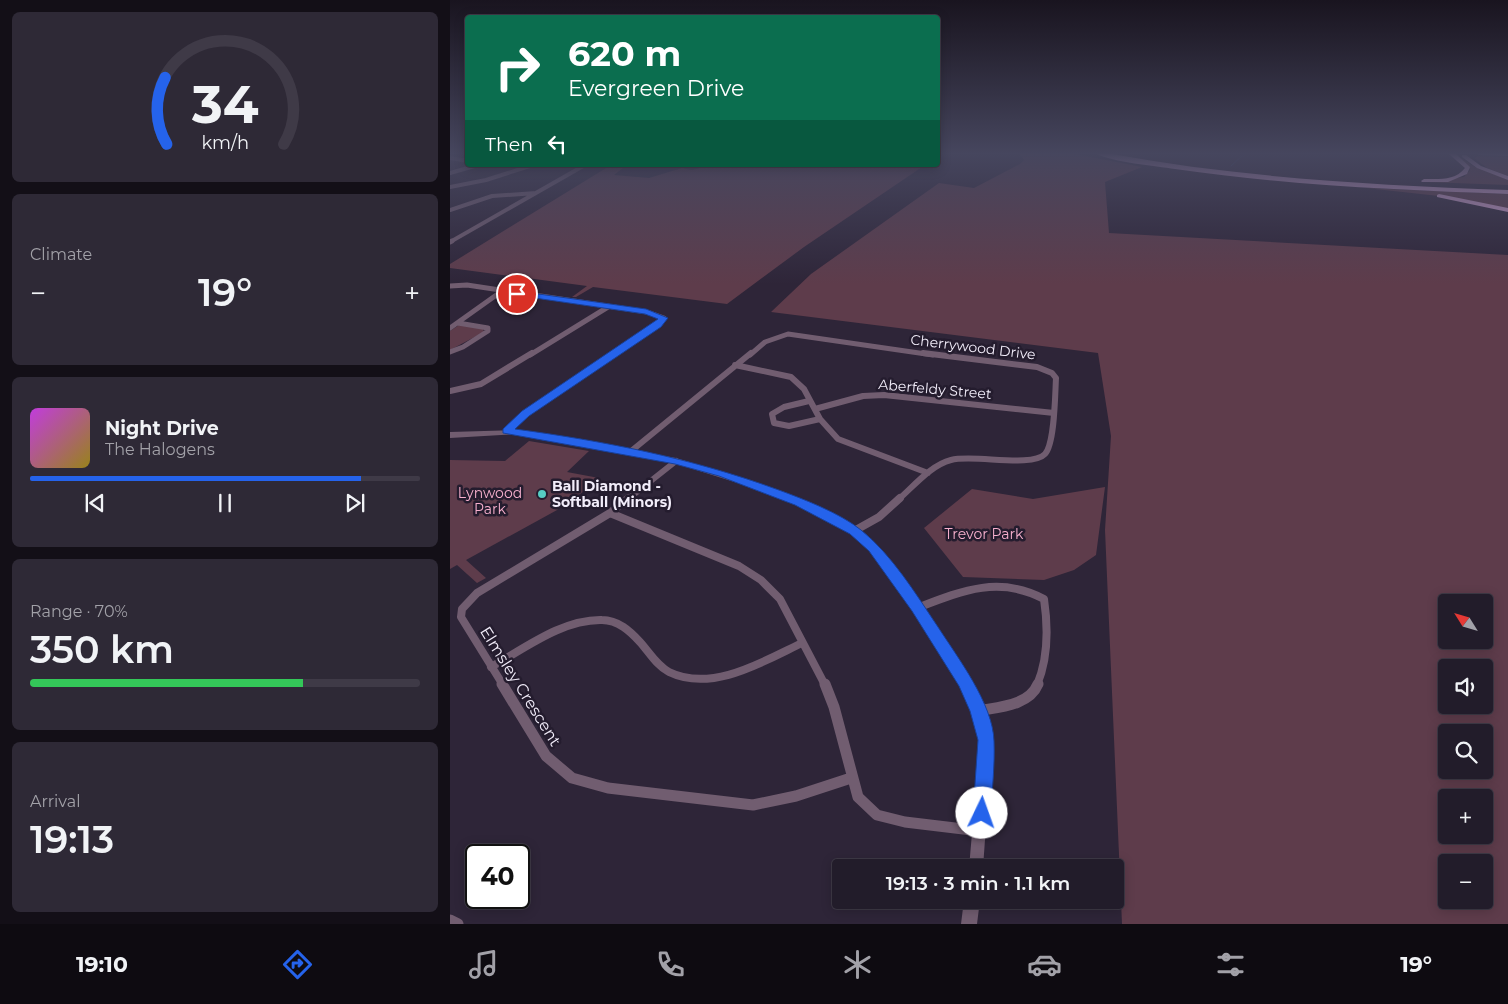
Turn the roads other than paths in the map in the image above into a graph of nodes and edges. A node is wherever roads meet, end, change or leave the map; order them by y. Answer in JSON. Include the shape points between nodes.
{"nodes":[{"id":1,"x":487,"y":197,"type":"edge"},
{"id":2,"x":529,"y":197,"type":"edge"},
{"id":3,"x":1440,"y":197,"type":"edge"},
{"id":4,"x":450,"y":210,"type":"edge"},
{"id":5,"x":1508,"y":210,"type":"edge"},
{"id":6,"x":450,"y":242,"type":"edge"},
{"id":7,"x":450,"y":286,"type":"edge"},
{"id":8,"x":502,"y":292,"type":"junction"},
{"id":9,"x":608,"y":307,"type":"junction"},
{"id":10,"x":458,"y":323,"type":"junction"},
{"id":11,"x":450,"y":328,"type":"edge"},
{"id":12,"x":450,"y":352,"type":"edge"},
{"id":13,"x":735,"y":365,"type":"junction"},
{"id":14,"x":450,"y":391,"type":"edge"},
{"id":15,"x":810,"y":401,"type":"junction"},
{"id":16,"x":815,"y":409,"type":"junction"},
{"id":17,"x":1054,"y":413,"type":"junction"},
{"id":18,"x":820,"y":419,"type":"junction"},
{"id":19,"x":506,"y":431,"type":"junction"},
{"id":20,"x":450,"y":435,"type":"edge"},
{"id":21,"x":630,"y":452,"type":"junction"},
{"id":22,"x":676,"y":461,"type":"junction"},
{"id":23,"x":928,"y":473,"type":"junction"},
{"id":24,"x":610,"y":513,"type":"junction"},
{"id":25,"x":854,"y":531,"type":"junction"},
{"id":26,"x":917,"y":608,"type":"junction"},
{"id":27,"x":802,"y":643,"type":"junction"},
{"id":28,"x":491,"y":667,"type":"junction"},
{"id":29,"x":978,"y":711,"type":"junction"},
{"id":30,"x":852,"y":778,"type":"junction"},
{"id":31,"x":981,"y":831,"type":"junction"},
{"id":32,"x":977,"y":859,"type":"edge"},
{"id":33,"x":971,"y":909,"type":"edge"},
{"id":34,"x":450,"y":920,"type":"edge"},
{"id":35,"x":458,"y":924,"type":"edge"},
{"id":36,"x":969,"y":924,"type":"edge"}],
"edges":[{"from":1,"to":4,"type":"street"},
{"from":2,"to":6,"type":"street"},
{"from":3,"to":5,"type":"highway"},
{"from":7,"to":8,"type":"street","via":[[467,285]]},
{"from":8,"to":9,"type":"street"},
{"from":8,"to":10,"type":"street"},
{"from":9,"to":14,"type":"street","via":[[481,384]]},
{"from":9,"to":19,"type":"street","via":[[664,318]]},
{"from":10,"to":11,"type":"street"},
{"from":10,"to":12,"type":"street","via":[[488,328],[488,331]]},
{"from":13,"to":15,"type":"street","via":[[791,378],[804,389]]},
{"from":13,"to":17,"type":"street","name":"Cherrywood Drive","via":[[765,342],[788,334],[1018,364],[1044,369],[1056,378]]},
{"from":13,"to":21,"type":"street","name":"Cherrywood Drive"},
{"from":15,"to":16,"type":"street"},
{"from":15,"to":18,"type":"street","via":[[784,407],[772,414],[774,423],[789,426]]},
{"from":16,"to":17,"type":"street","name":"Aberfeldy Street","via":[[863,396],[884,395]]},
{"from":16,"to":18,"type":"street"},
{"from":17,"to":23,"type":"street","name":"Cherrywood Drive","via":[[1050,444],[1040,457],[1032,460],[958,458]]},
{"from":18,"to":23,"type":"street","via":[[838,439]]},
{"from":19,"to":20,"type":"street"},
{"from":19,"to":21,"type":"street"},
{"from":21,"to":22,"type":"street"},
{"from":22,"to":24,"type":"street","name":"Elmsley Crescent"},
{"from":22,"to":25,"type":"street","via":[[773,491]]},
{"from":23,"to":25,"type":"street","name":"Cherrywood Drive","via":[[879,517]]},
{"from":24,"to":27,"type":"street","via":[[739,566],[761,580],[780,599]]},
{"from":24,"to":28,"type":"street","name":"Elmsley Crescent","via":[[468,600],[461,617]]},
{"from":25,"to":26,"type":"street","via":[[873,548]]},
{"from":26,"to":29,"type":"street","via":[[966,683]]},
{"from":26,"to":29,"type":"street","via":[[962,590],[989,585],[1025,590],[1044,599],[1046,628],[1040,682],[1036,691],[1028,698]]},
{"from":27,"to":28,"type":"street","via":[[730,674],[703,679],[668,672],[627,629],[611,621],[600,620],[575,623]]},
{"from":27,"to":30,"type":"street","via":[[818,668],[834,707]]},
{"from":28,"to":30,"type":"street","name":"Elmsley Crescent","via":[[546,756],[572,778],[608,788],[753,805],[796,796]]},
{"from":29,"to":31,"type":"street","via":[[986,740]]},
{"from":30,"to":31,"type":"street","via":[[858,797],[878,814],[905,822]]},
{"from":31,"to":32,"type":"street"},
{"from":33,"to":36,"type":"street"},
{"from":34,"to":35,"type":"street"}]}
